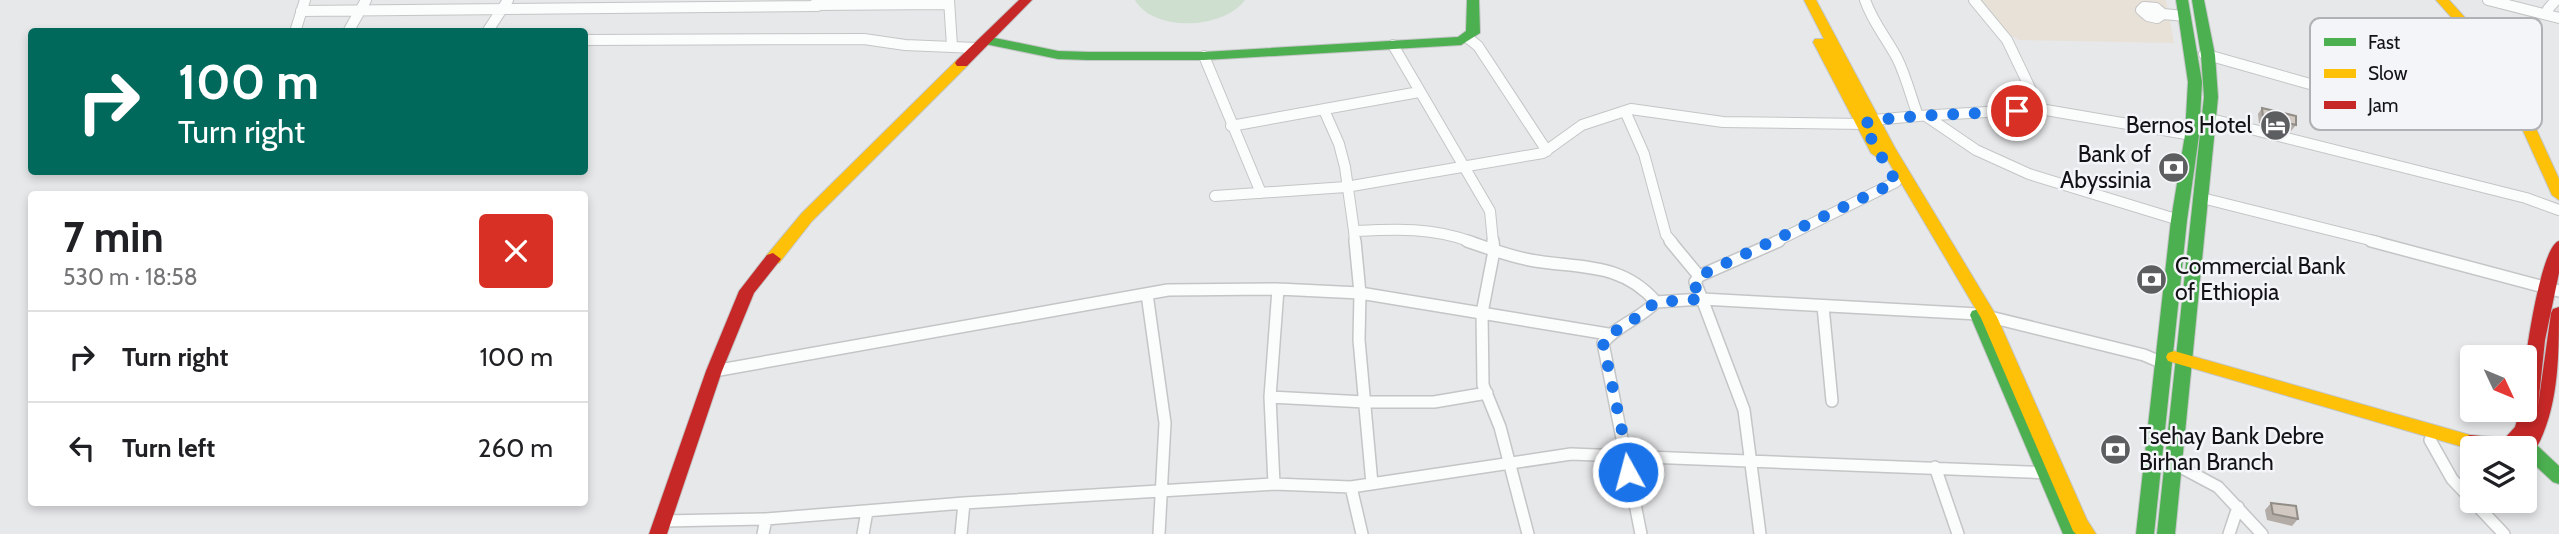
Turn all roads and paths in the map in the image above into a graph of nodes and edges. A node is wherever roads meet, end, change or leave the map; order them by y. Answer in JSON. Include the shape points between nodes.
{"nodes":[{"id":1,"x":305,"y":0,"type":"edge"},
{"id":2,"x":366,"y":0,"type":"edge"},
{"id":3,"x":785,"y":0,"type":"edge"},
{"id":4,"x":1026,"y":0,"type":"edge"},
{"id":5,"x":1472,"y":0,"type":"edge"},
{"id":6,"x":1798,"y":0,"type":"edge"},
{"id":7,"x":1810,"y":0,"type":"edge"},
{"id":8,"x":1865,"y":0,"type":"edge"},
{"id":9,"x":1974,"y":0,"type":"edge"},
{"id":10,"x":2198,"y":0,"type":"edge"},
{"id":11,"x":2442,"y":0,"type":"edge"},
{"id":12,"x":2452,"y":0,"type":"edge"},
{"id":13,"x":2488,"y":0,"type":"edge"},
{"id":14,"x":2556,"y":0,"type":"edge"},
{"id":15,"x":948,"y":2,"type":"edge"},
{"id":16,"x":505,"y":4,"type":"edge"},
{"id":17,"x":818,"y":6,"type":"junction"},
{"id":18,"x":2183,"y":8,"type":"edge"},
{"id":19,"x":363,"y":10,"type":"junction"},
{"id":20,"x":301,"y":11,"type":"junction"},
{"id":21,"x":2163,"y":14,"type":"dead end"},
{"id":22,"x":2549,"y":15,"type":"junction"},
{"id":23,"x":2458,"y":18,"type":"edge"},
{"id":24,"x":2470,"y":18,"type":"edge"},
{"id":25,"x":2559,"y":18,"type":"edge"},
{"id":26,"x":296,"y":28,"type":"edge"},
{"id":27,"x":351,"y":28,"type":"edge"},
{"id":28,"x":490,"y":28,"type":"edge"},
{"id":29,"x":1468,"y":38,"type":"junction"},
{"id":30,"x":588,"y":40,"type":"edge"},
{"id":31,"x":980,"y":44,"type":"junction"},
{"id":32,"x":1393,"y":45,"type":"junction"},
{"id":33,"x":953,"y":46,"type":"junction"},
{"id":34,"x":2192,"y":51,"type":"junction"},
{"id":35,"x":2208,"y":55,"type":"junction"},
{"id":36,"x":1205,"y":56,"type":"junction"},
{"id":37,"x":2310,"y":84,"type":"edge"},
{"id":38,"x":1419,"y":92,"type":"junction"},
{"id":39,"x":2040,"y":109,"type":"junction"},
{"id":40,"x":1324,"y":110,"type":"junction"},
{"id":41,"x":1625,"y":111,"type":"junction"},
{"id":42,"x":2193,"y":115,"type":"junction"},
{"id":43,"x":1922,"y":116,"type":"junction"},
{"id":44,"x":2210,"y":119,"type":"junction"},
{"id":45,"x":1869,"y":122,"type":"junction"},
{"id":46,"x":1231,"y":126,"type":"junction"},
{"id":47,"x":2529,"y":130,"type":"edge"},
{"id":48,"x":2541,"y":130,"type":"edge"},
{"id":49,"x":2192,"y":135,"type":"junction"},
{"id":50,"x":1547,"y":151,"type":"junction"},
{"id":51,"x":1464,"y":167,"type":"junction"},
{"id":52,"x":2559,"y":169,"type":"edge"},
{"id":53,"x":1896,"y":182,"type":"junction"},
{"id":54,"x":1346,"y":187,"type":"junction"},
{"id":55,"x":1261,"y":193,"type":"junction"},
{"id":56,"x":2559,"y":195,"type":"edge"},
{"id":57,"x":1215,"y":196,"type":"dead end"},
{"id":58,"x":2202,"y":198,"type":"junction"},
{"id":59,"x":2559,"y":210,"type":"edge"},
{"id":60,"x":2179,"y":220,"type":"junction"},
{"id":61,"x":1354,"y":231,"type":"junction"},
{"id":62,"x":2559,"y":246,"type":"edge"},
{"id":63,"x":1494,"y":251,"type":"junction"},
{"id":64,"x":1699,"y":276,"type":"junction"},
{"id":65,"x":1278,"y":289,"type":"junction"},
{"id":66,"x":2553,"y":289,"type":"edge"},
{"id":67,"x":1360,"y":293,"type":"junction"},
{"id":68,"x":1147,"y":294,"type":"junction"},
{"id":69,"x":1702,"y":299,"type":"junction"},
{"id":70,"x":1656,"y":302,"type":"junction"},
{"id":71,"x":1823,"y":306,"type":"junction"},
{"id":72,"x":1482,"y":313,"type":"junction"},
{"id":73,"x":2559,"y":313,"type":"edge"},
{"id":74,"x":1983,"y":316,"type":"junction"},
{"id":75,"x":1608,"y":334,"type":"junction"},
{"id":76,"x":2165,"y":359,"type":"junction"},
{"id":77,"x":2183,"y":365,"type":"junction"},
{"id":78,"x":2548,"y":370,"type":"edge"},
{"id":79,"x":714,"y":371,"type":"junction"},
{"id":80,"x":1487,"y":393,"type":"junction"},
{"id":81,"x":1270,"y":397,"type":"junction"},
{"id":82,"x":1832,"y":401,"type":"dead end"},
{"id":83,"x":1364,"y":402,"type":"junction"},
{"id":84,"x":2534,"y":436,"type":"edge"},
{"id":85,"x":2430,"y":440,"type":"junction"},
{"id":86,"x":2460,"y":440,"type":"edge"},
{"id":87,"x":2460,"y":448,"type":"edge"},
{"id":88,"x":1626,"y":456,"type":"junction"},
{"id":89,"x":2537,"y":457,"type":"edge"},
{"id":90,"x":1752,"y":463,"type":"junction"},
{"id":91,"x":2173,"y":463,"type":"junction"},
{"id":92,"x":1510,"y":465,"type":"junction"},
{"id":93,"x":1935,"y":467,"type":"junction"},
{"id":94,"x":2051,"y":473,"type":"junction"},
{"id":95,"x":2559,"y":477,"type":"edge"},
{"id":96,"x":1274,"y":484,"type":"junction"},
{"id":97,"x":1373,"y":484,"type":"junction"},
{"id":98,"x":1351,"y":487,"type":"junction"},
{"id":99,"x":1161,"y":493,"type":"junction"},
{"id":100,"x":964,"y":503,"type":"junction"},
{"id":101,"x":2238,"y":507,"type":"junction"},
{"id":102,"x":867,"y":511,"type":"junction"},
{"id":103,"x":766,"y":519,"type":"junction"},
{"id":104,"x":661,"y":528,"type":"edge"},
{"id":105,"x":763,"y":534,"type":"edge"},
{"id":106,"x":863,"y":534,"type":"edge"},
{"id":107,"x":961,"y":534,"type":"edge"},
{"id":108,"x":1159,"y":534,"type":"edge"},
{"id":109,"x":1362,"y":534,"type":"edge"},
{"id":110,"x":1528,"y":534,"type":"edge"},
{"id":111,"x":1640,"y":534,"type":"edge"},
{"id":112,"x":1760,"y":534,"type":"edge"},
{"id":113,"x":1958,"y":534,"type":"edge"},
{"id":114,"x":2071,"y":534,"type":"edge"},
{"id":115,"x":2087,"y":534,"type":"edge"},
{"id":116,"x":2145,"y":534,"type":"edge"},
{"id":117,"x":2166,"y":534,"type":"edge"},
{"id":118,"x":2229,"y":534,"type":"edge"},
{"id":119,"x":2263,"y":534,"type":"edge"},
{"id":120,"x":2504,"y":534,"type":"edge"}],
"edges":[{"from":1,"to":20,"type":"street"},
{"from":2,"to":19,"type":"street"},
{"from":3,"to":17,"type":"street"},
{"from":4,"to":31,"type":"main road"},
{"from":5,"to":29,"type":"main road","via":[[1475,26]]},
{"from":6,"to":45,"type":"main road"},
{"from":7,"to":45,"type":"main road"},
{"from":8,"to":43,"type":"street"},
{"from":9,"to":39,"type":"street","via":[[2007,40]]},
{"from":10,"to":35,"type":"main road"},
{"from":11,"to":23,"type":"main road"},
{"from":12,"to":24,"type":"main road"},
{"from":13,"to":22,"type":"street"},
{"from":14,"to":22,"type":"street"},
{"from":15,"to":17,"type":"street"},
{"from":15,"to":33,"type":"street"},
{"from":16,"to":17,"type":"street"},
{"from":16,"to":19,"type":"street"},
{"from":16,"to":28,"type":"street"},
{"from":18,"to":21,"type":"street"},
{"from":18,"to":34,"type":"main road"},
{"from":19,"to":20,"type":"street"},
{"from":19,"to":27,"type":"street"},
{"from":20,"to":26,"type":"street"},
{"from":22,"to":25,"type":"street"},
{"from":29,"to":32,"type":"main road"},
{"from":29,"to":50,"type":"street","via":[[1479,46]]},
{"from":30,"to":33,"type":"street","via":[[864,38],[906,47]]},
{"from":31,"to":33,"type":"street"},
{"from":31,"to":36,"type":"main road","via":[[1058,55]]},
{"from":31,"to":79,"type":"main road","via":[[807,218],[762,270],[747,290]]},
{"from":32,"to":36,"type":"main road"},
{"from":32,"to":38,"type":"street"},
{"from":34,"to":35,"type":"street"},
{"from":34,"to":42,"type":"main road"},
{"from":35,"to":37,"type":"street"},
{"from":35,"to":44,"type":"main road"},
{"from":36,"to":46,"type":"street"},
{"from":38,"to":40,"type":"street"},
{"from":38,"to":51,"type":"street"},
{"from":39,"to":43,"type":"street"},
{"from":39,"to":49,"type":"street"},
{"from":40,"to":46,"type":"street"},
{"from":40,"to":54,"type":"street","via":[[1339,144]]},
{"from":41,"to":45,"type":"street","via":[[1723,122]]},
{"from":41,"to":50,"type":"street","via":[[1582,125]]},
{"from":41,"to":64,"type":"street","via":[[1644,154],[1666,235]]},
{"from":42,"to":44,"type":"street"},
{"from":42,"to":49,"type":"main road"},
{"from":43,"to":45,"type":"street"},
{"from":43,"to":60,"type":"street","via":[[1976,150],[2029,174]]},
{"from":44,"to":58,"type":"main road"},
{"from":44,"to":59,"type":"street"},
{"from":45,"to":53,"type":"main road"},
{"from":45,"to":74,"type":"main road"},
{"from":46,"to":55,"type":"street"},
{"from":47,"to":56,"type":"main road"},
{"from":48,"to":52,"type":"main road"},
{"from":49,"to":60,"type":"main road"},
{"from":50,"to":51,"type":"street"},
{"from":51,"to":54,"type":"street"},
{"from":51,"to":63,"type":"street","via":[[1490,211]]},
{"from":53,"to":64,"type":"street"},
{"from":53,"to":74,"type":"main road"},
{"from":54,"to":55,"type":"street"},
{"from":54,"to":61,"type":"street"},
{"from":55,"to":57,"type":"street"},
{"from":58,"to":66,"type":"street"},
{"from":58,"to":77,"type":"main road"},
{"from":60,"to":76,"type":"main road"},
{"from":61,"to":63,"type":"street","via":[[1424,229]]},
{"from":61,"to":67,"type":"street"},
{"from":62,"to":66,"type":"main road"},
{"from":63,"to":70,"type":"street","via":[[1626,277]]},
{"from":63,"to":72,"type":"street"},
{"from":64,"to":69,"type":"street","via":[[1695,282]]},
{"from":65,"to":67,"type":"street"},
{"from":65,"to":68,"type":"street"},
{"from":65,"to":81,"type":"street"},
{"from":66,"to":78,"type":"main road"},
{"from":67,"to":72,"type":"street"},
{"from":67,"to":83,"type":"street"},
{"from":68,"to":79,"type":"street"},
{"from":68,"to":99,"type":"street","via":[[1165,423]]},
{"from":69,"to":70,"type":"street"},
{"from":69,"to":71,"type":"street"},
{"from":69,"to":90,"type":"street","via":[[1744,410]]},
{"from":70,"to":75,"type":"street"},
{"from":71,"to":74,"type":"street"},
{"from":71,"to":82,"type":"street"},
{"from":72,"to":75,"type":"street"},
{"from":72,"to":80,"type":"street","via":[[1481,357]]},
{"from":73,"to":78,"type":"main road"},
{"from":74,"to":76,"type":"street"},
{"from":74,"to":94,"type":"main road"},
{"from":75,"to":88,"type":"street","via":[[1603,343]]},
{"from":76,"to":77,"type":"main road"},
{"from":76,"to":116,"type":"main road"},
{"from":77,"to":85,"type":"main road"},
{"from":77,"to":86,"type":"main road"},
{"from":77,"to":91,"type":"main road"},
{"from":78,"to":84,"type":"main road","via":[[2541,430]]},
{"from":79,"to":104,"type":"main road"},
{"from":80,"to":83,"type":"street","via":[[1434,402]]},
{"from":80,"to":92,"type":"street"},
{"from":81,"to":83,"type":"street"},
{"from":81,"to":96,"type":"street"},
{"from":83,"to":97,"type":"street"},
{"from":85,"to":87,"type":"main road"},
{"from":85,"to":120,"type":"street","via":[[2437,459],[2455,482]]},
{"from":88,"to":90,"type":"street"},
{"from":88,"to":92,"type":"street","via":[[1571,454]]},
{"from":88,"to":111,"type":"street"},
{"from":89,"to":95,"type":"main road"},
{"from":90,"to":93,"type":"street"},
{"from":90,"to":112,"type":"street"},
{"from":91,"to":101,"type":"street","via":[[2218,487]]},
{"from":91,"to":117,"type":"main road"},
{"from":92,"to":97,"type":"street"},
{"from":92,"to":110,"type":"street"},
{"from":93,"to":94,"type":"street"},
{"from":93,"to":113,"type":"street"},
{"from":94,"to":114,"type":"main road"},
{"from":94,"to":115,"type":"main road"},
{"from":96,"to":98,"type":"street"},
{"from":96,"to":99,"type":"street"},
{"from":97,"to":98,"type":"street"},
{"from":98,"to":109,"type":"street"},
{"from":99,"to":100,"type":"street"},
{"from":99,"to":108,"type":"street"},
{"from":100,"to":102,"type":"street"},
{"from":100,"to":107,"type":"street"},
{"from":101,"to":118,"type":"street"},
{"from":101,"to":119,"type":"street"},
{"from":102,"to":103,"type":"street"},
{"from":102,"to":106,"type":"street"},
{"from":103,"to":104,"type":"street"},
{"from":103,"to":105,"type":"street"}]}
